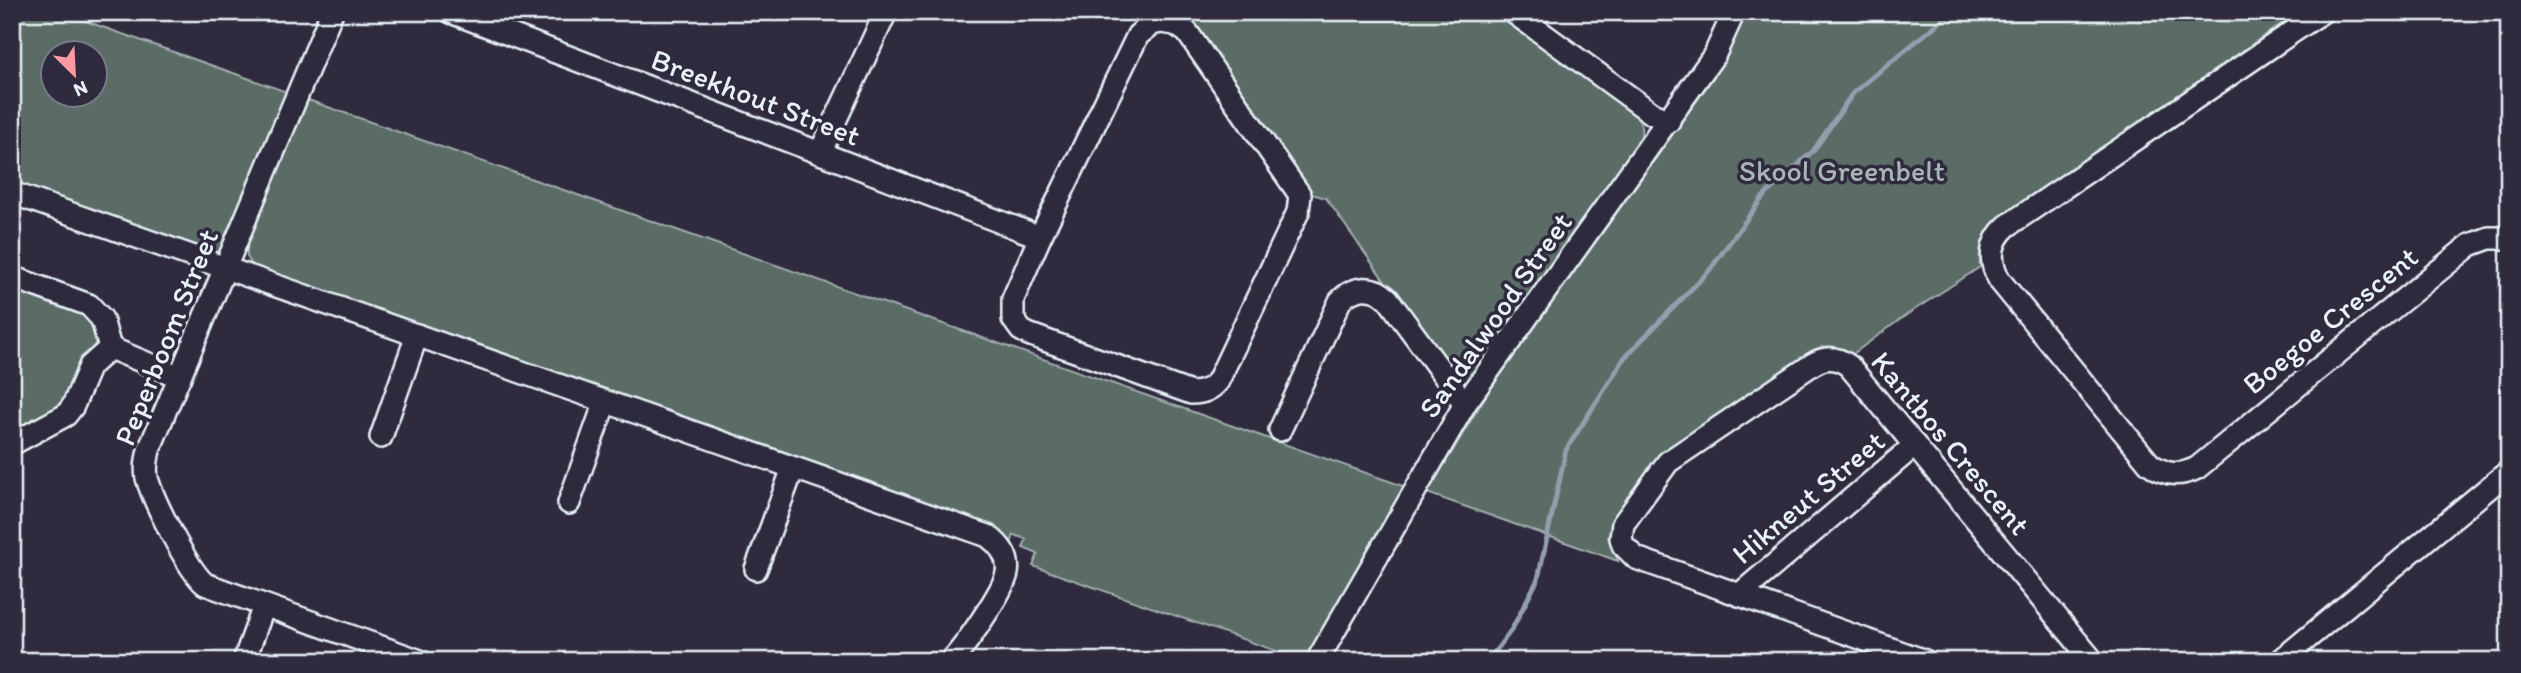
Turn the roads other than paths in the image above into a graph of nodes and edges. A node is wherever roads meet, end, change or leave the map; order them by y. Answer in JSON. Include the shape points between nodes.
{"nodes":[{"id":1,"x":332,"y":12,"type":"edge"},
{"id":2,"x":451,"y":12,"type":"edge"},
{"id":3,"x":886,"y":12,"type":"edge"},
{"id":4,"x":1513,"y":12,"type":"edge"},
{"id":5,"x":1734,"y":12,"type":"edge"},
{"id":6,"x":2322,"y":12,"type":"edge"},
{"id":7,"x":1668,"y":121,"type":"junction"},
{"id":8,"x":820,"y":153,"type":"junction"},
{"id":9,"x":12,"y":193,"type":"edge"},
{"id":10,"x":1040,"y":237,"type":"junction"},
{"id":11,"x":2509,"y":239,"type":"edge"},
{"id":12,"x":225,"y":268,"type":"junction"},
{"id":13,"x":12,"y":277,"type":"edge"},
{"id":14,"x":417,"y":335,"type":"junction"},
{"id":15,"x":110,"y":348,"type":"junction"},
{"id":16,"x":180,"y":377,"type":"junction"},
{"id":17,"x":605,"y":402,"type":"junction"},
{"id":18,"x":1465,"y":404,"type":"junction"},
{"id":19,"x":1280,"y":430,"type":"dead end"},
{"id":20,"x":381,"y":437,"type":"dead end"},
{"id":21,"x":12,"y":444,"type":"edge"},
{"id":22,"x":1915,"y":445,"type":"junction"},
{"id":23,"x":793,"y":468,"type":"junction"},
{"id":24,"x":2509,"y":471,"type":"edge"},
{"id":25,"x":569,"y":503,"type":"dead end"},
{"id":26,"x":757,"y":569,"type":"dead end"},
{"id":27,"x":1739,"y":595,"type":"junction"},
{"id":28,"x":264,"y":606,"type":"junction"},
{"id":29,"x":244,"y":661,"type":"edge"},
{"id":30,"x":420,"y":661,"type":"edge"},
{"id":31,"x":951,"y":661,"type":"edge"},
{"id":32,"x":1317,"y":661,"type":"edge"},
{"id":33,"x":1925,"y":661,"type":"edge"},
{"id":34,"x":2094,"y":661,"type":"edge"},
{"id":35,"x":2280,"y":661,"type":"edge"}],
"edges":[{"from":1,"to":12,"type":"street","name":"Peperboom Street"},
{"from":2,"to":8,"type":"street","name":"Breekhout Street"},
{"from":3,"to":8,"type":"street"},
{"from":4,"to":7,"type":"street"},
{"from":5,"to":7,"type":"street","name":"Sandalwood Street","via":[[1715,54]]},
{"from":6,"to":11,"type":"street","name":"Boegoe Crescent","via":[[2007,226],[1993,247],[1992,264],[2000,281],[2149,463],[2172,474],[2197,468],[2469,245],[2489,238]]},
{"from":7,"to":18,"type":"street","name":"Sandalwood Street"},
{"from":8,"to":10,"type":"street","name":"Breekhout Street"},
{"from":9,"to":12,"type":"street"},
{"from":10,"to":10,"type":"street","via":[[1138,35],[1161,22],[1187,32],[1300,195],[1298,212],[1218,381],[1198,393],[1021,330],[1013,319],[1013,299]]},
{"from":12,"to":14,"type":"street"},
{"from":12,"to":16,"type":"street","name":"Peperboom Street"},
{"from":13,"to":15,"type":"street","via":[[89,305],[102,319]]},
{"from":14,"to":17,"type":"street"},
{"from":14,"to":20,"type":"street"},
{"from":15,"to":16,"type":"street"},
{"from":15,"to":21,"type":"street","via":[[90,366],[66,415]]},
{"from":16,"to":28,"type":"street","name":"Peperboom Street","via":[[146,460],[150,485],[198,578]]},
{"from":17,"to":23,"type":"street"},
{"from":17,"to":25,"type":"street"},
{"from":18,"to":19,"type":"street","via":[[1388,299],[1365,288],[1340,301]]},
{"from":18,"to":32,"type":"street","name":"Sandalwood Street"},
{"from":22,"to":27,"type":"street","name":"Hikneut Street"},
{"from":22,"to":27,"type":"street","name":"Kantbos Crescent","via":[[1849,366],[1827,358],[1674,457],[1623,524],[1623,545],[1636,558]]},
{"from":22,"to":34,"type":"street","name":"Kantbos Crescent"},
{"from":23,"to":26,"type":"street"},
{"from":23,"to":31,"type":"street","via":[[988,536],[1002,548],[1007,565],[1004,581]]},
{"from":24,"to":35,"type":"street"},
{"from":27,"to":33,"type":"street","name":"Kantbos Crescent"},
{"from":28,"to":29,"type":"street"},
{"from":28,"to":30,"type":"street","name":"Peperboom Street"}]}
